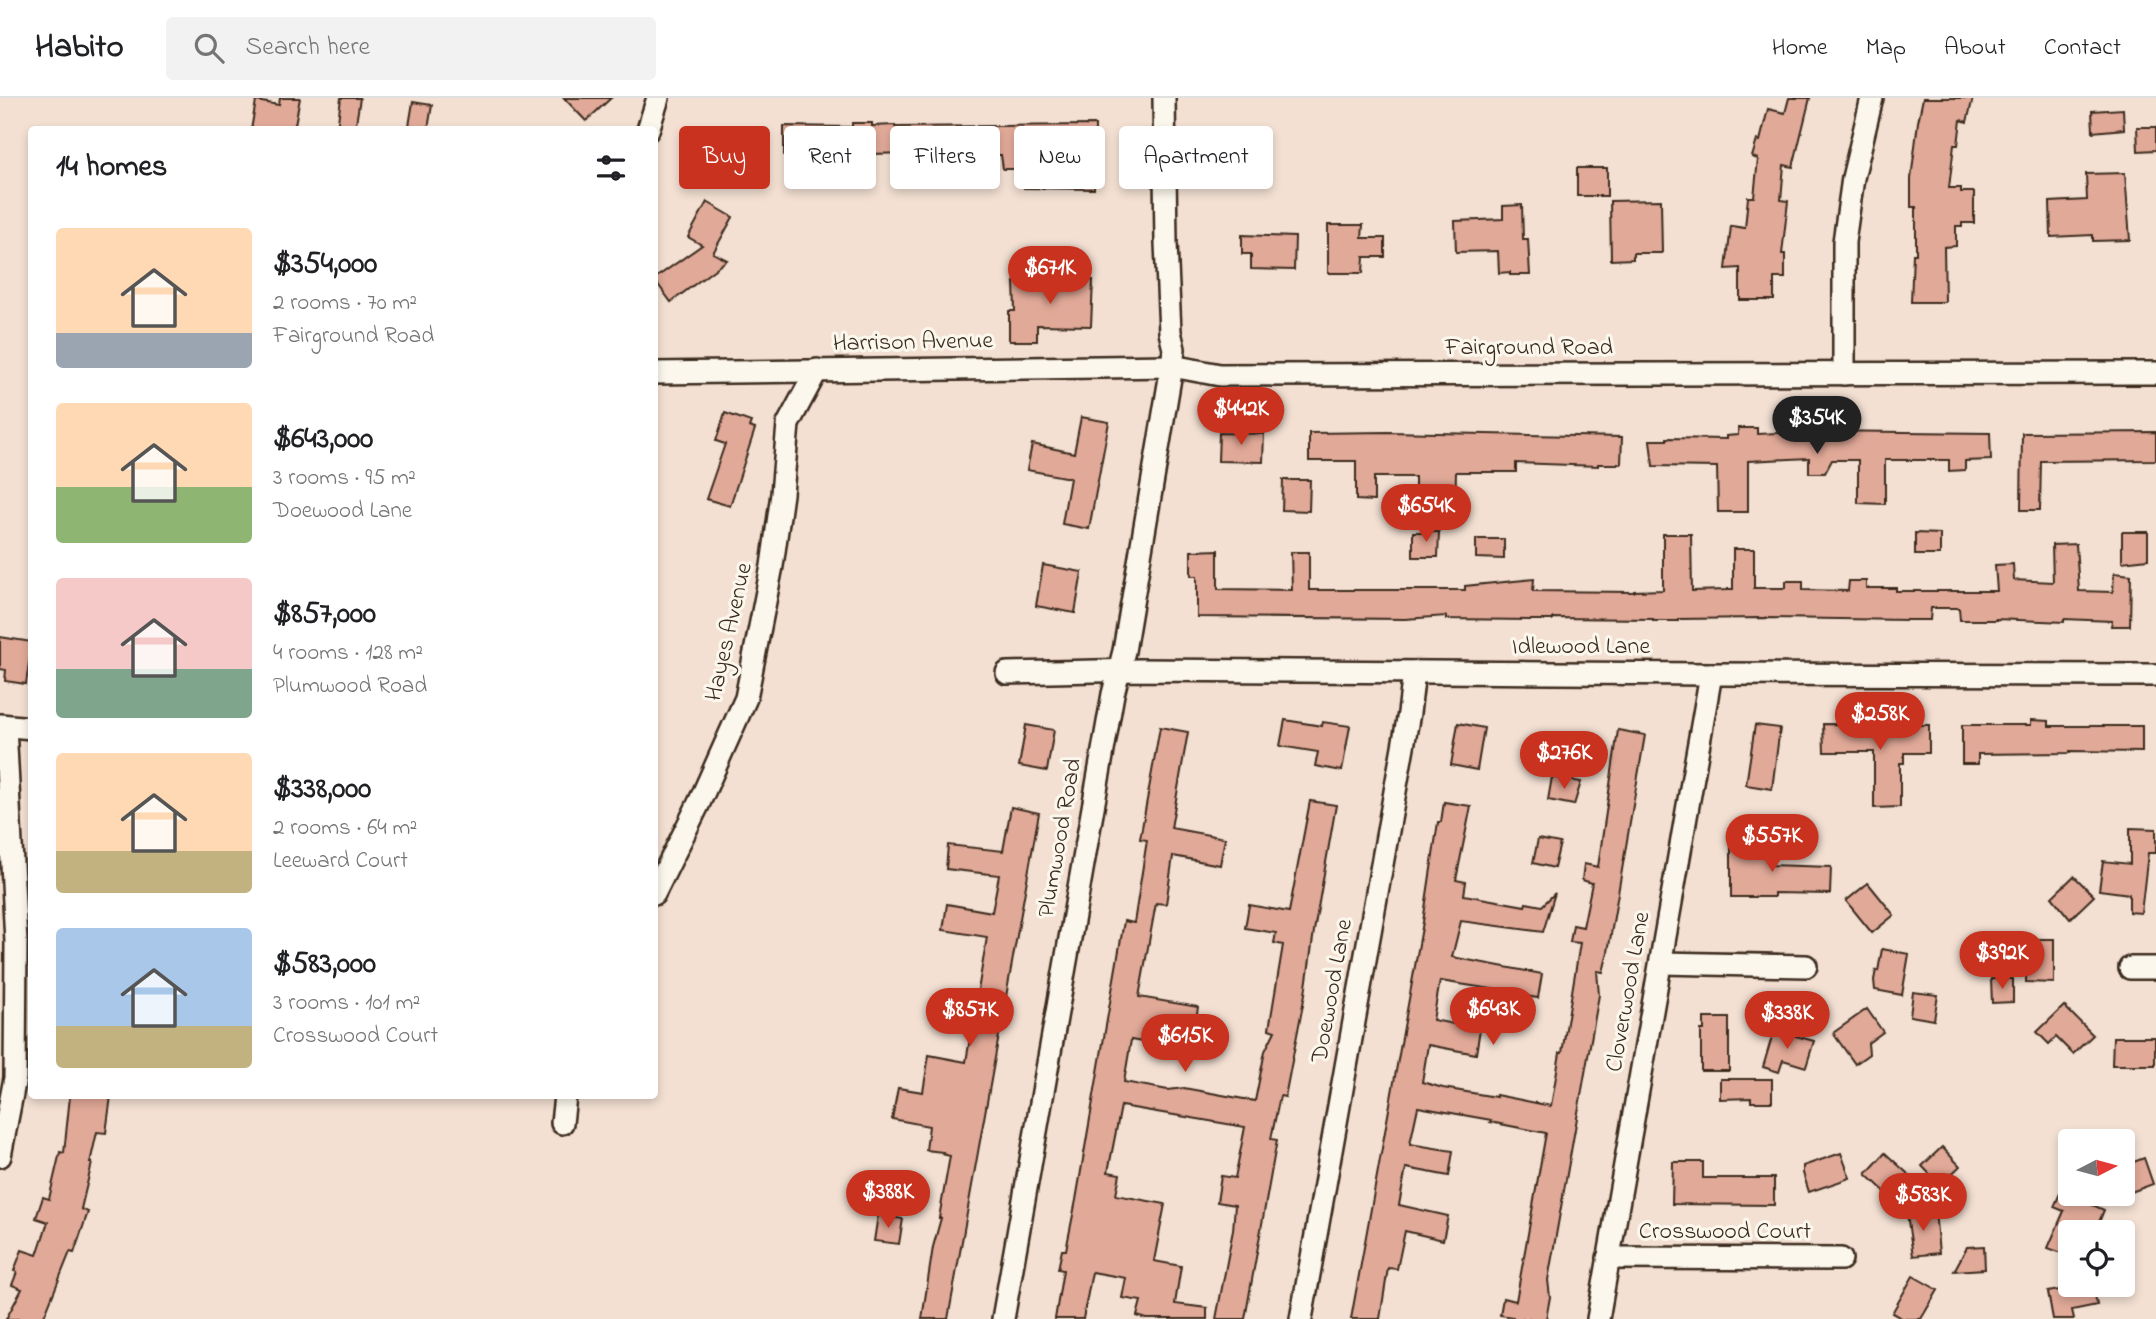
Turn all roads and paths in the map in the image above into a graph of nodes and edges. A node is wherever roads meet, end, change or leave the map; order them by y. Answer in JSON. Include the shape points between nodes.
{"nodes":[{"id":1,"x":658,"y":98,"type":"edge"},
{"id":2,"x":1164,"y":98,"type":"edge"},
{"id":3,"x":1872,"y":98,"type":"edge"},
{"id":4,"x":649,"y":126,"type":"edge"},
{"id":5,"x":1172,"y":366,"type":"junction"},
{"id":6,"x":817,"y":370,"type":"junction"},
{"id":7,"x":658,"y":373,"type":"edge"},
{"id":8,"x":2156,"y":373,"type":"edge"},
{"id":9,"x":1844,"y":374,"type":"junction"},
{"id":10,"x":1120,"y":671,"type":"junction"},
{"id":11,"x":1414,"y":672,"type":"junction"},
{"id":12,"x":1007,"y":673,"type":"dead end"},
{"id":13,"x":1711,"y":674,"type":"junction"},
{"id":14,"x":2156,"y":675,"type":"edge"},
{"id":15,"x":3,"y":726,"type":"edge"},
{"id":16,"x":28,"y":728,"type":"edge"},
{"id":17,"x":658,"y":886,"type":"edge"},
{"id":18,"x":1661,"y":964,"type":"junction"},
{"id":19,"x":1806,"y":966,"type":"dead end"},
{"id":20,"x":2130,"y":968,"type":"dead end"},
{"id":21,"x":2156,"y":968,"type":"edge"},
{"id":22,"x":565,"y":1099,"type":"edge"},
{"id":23,"x":562,"y":1123,"type":"dead end"},
{"id":24,"x":0,"y":1156,"type":"edge"},
{"id":25,"x":1608,"y":1258,"type":"junction"},
{"id":26,"x":1841,"y":1259,"type":"dead end"},
{"id":27,"x":1003,"y":1319,"type":"edge"},
{"id":28,"x":1301,"y":1319,"type":"edge"},
{"id":29,"x":1598,"y":1319,"type":"edge"}],
"edges":[{"from":1,"to":4,"type":"street"},
{"from":2,"to":5,"type":"street"},
{"from":3,"to":9,"type":"street","via":[[1844,242]]},
{"from":5,"to":6,"type":"street","name":"Harrison Avenue"},
{"from":5,"to":9,"type":"street","name":"Fairground Road","via":[[1220,375]]},
{"from":5,"to":10,"type":"street","name":"Plumwood Road"},
{"from":6,"to":7,"type":"street","name":"Harrison Avenue"},
{"from":6,"to":17,"type":"street","name":"Hayes Avenue","via":[[788,424],[772,566],[746,698]]},
{"from":8,"to":9,"type":"street","name":"Fairground Road"},
{"from":10,"to":11,"type":"street","name":"Idlewood Lane"},
{"from":10,"to":12,"type":"street","name":"Idlewood Lane"},
{"from":10,"to":27,"type":"street","name":"Plumwood Road"},
{"from":11,"to":13,"type":"street","name":"Idlewood Lane"},
{"from":11,"to":28,"type":"street","name":"Doewood Lane"},
{"from":13,"to":14,"type":"street","name":"Idlewood Lane"},
{"from":13,"to":18,"type":"street","name":"Cloverwood Lane"},
{"from":15,"to":16,"type":"street"},
{"from":15,"to":24,"type":"street","via":[[16,942],[15,1078]]},
{"from":18,"to":19,"type":"street"},
{"from":18,"to":25,"type":"street","name":"Cloverwood Lane"},
{"from":20,"to":21,"type":"street"},
{"from":22,"to":23,"type":"street"},
{"from":25,"to":26,"type":"street","name":"Crosswood Court"},
{"from":25,"to":29,"type":"street","name":"Cloverwood Lane"}]}
